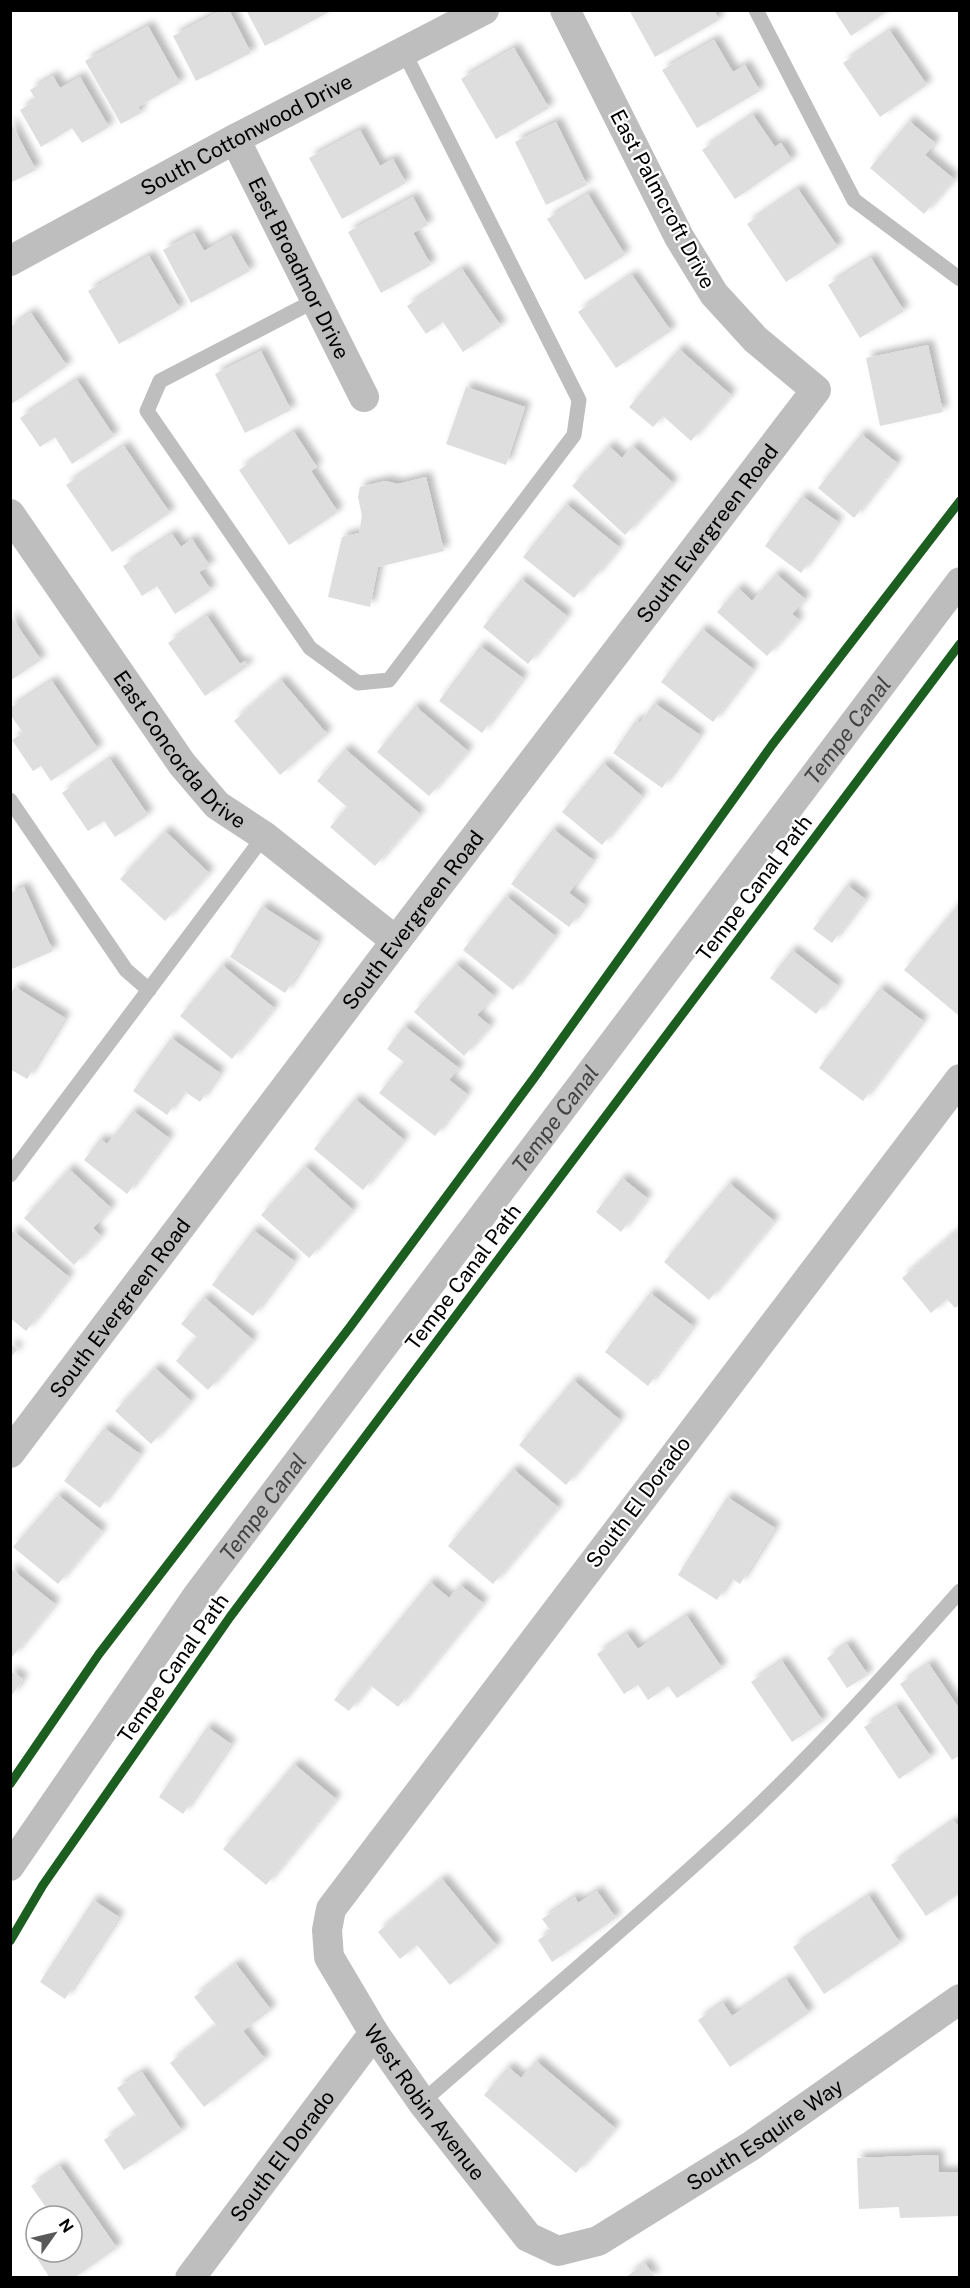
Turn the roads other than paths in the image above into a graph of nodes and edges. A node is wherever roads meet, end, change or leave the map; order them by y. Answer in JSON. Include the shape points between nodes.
{"nodes":[{"id":1,"x":484,"y":10,"type":"edge"},
{"id":2,"x":565,"y":10,"type":"edge"},
{"id":3,"x":756,"y":10,"type":"edge"},
{"id":4,"x":404,"y":52,"type":"junction"},
{"id":5,"x":235,"y":139,"type":"junction"},
{"id":6,"x":10,"y":261,"type":"edge"},
{"id":7,"x":960,"y":279,"type":"edge"},
{"id":8,"x":316,"y":300,"type":"junction"},
{"id":9,"x":816,"y":390,"type":"joint"},
{"id":10,"x":363,"y":397,"type":"dead end"},
{"id":11,"x":10,"y":514,"type":"edge"},
{"id":12,"x":10,"y":800,"type":"edge"},
{"id":13,"x":264,"y":836,"type":"junction"},
{"id":14,"x":396,"y":941,"type":"junction"},
{"id":15,"x":149,"y":990,"type":"junction"},
{"id":16,"x":960,"y":1079,"type":"edge"},
{"id":17,"x":10,"y":1175,"type":"edge"},
{"id":18,"x":10,"y":1453,"type":"edge"},
{"id":19,"x":960,"y":1591,"type":"edge"},
{"id":20,"x":327,"y":1930,"type":"joint"},
{"id":21,"x":960,"y":1999,"type":"edge"},
{"id":22,"x":374,"y":2033,"type":"junction"},
{"id":23,"x":422,"y":2102,"type":"junction"},
{"id":24,"x":558,"y":2251,"type":"joint"},
{"id":25,"x":190,"y":2277,"type":"edge"}],
"edges":[{"from":1,"to":4,"type":"street","name":"South Cottonwood Drive"},
{"from":2,"to":9,"type":"street","name":"East Palmcroft Drive","via":[[679,237],[714,294],[755,339]]},
{"from":3,"to":7,"type":"lane","via":[[854,200]]},
{"from":4,"to":5,"type":"street","name":"South Cottonwood Drive"},
{"from":4,"to":8,"type":"lane","via":[[579,400],[574,435],[389,680],[358,683],[310,648],[147,411],[160,381]]},
{"from":5,"to":6,"type":"street","name":"South Cottonwood Drive"},
{"from":5,"to":8,"type":"street","name":"East Broadmor Drive"},
{"from":8,"to":10,"type":"street","name":"East Broadmor Drive"},
{"from":9,"to":14,"type":"street","name":"South Evergreen Road"},
{"from":11,"to":13,"type":"street","name":"East Concorda Drive","via":[[182,764],[217,805]]},
{"from":12,"to":15,"type":"lane","via":[[126,970]]},
{"from":13,"to":14,"type":"street","name":"East Concorda Drive"},
{"from":13,"to":15,"type":"lane"},
{"from":14,"to":18,"type":"street","name":"South Evergreen Road"},
{"from":15,"to":17,"type":"lane"},
{"from":16,"to":20,"type":"street","name":"South El Dorado","via":[[331,1909]]},
{"from":19,"to":23,"type":"lane","via":[[866,1696],[738,1825]]},
{"from":20,"to":22,"type":"street","name":"West Robin Avenue","via":[[329,1957]]},
{"from":21,"to":24,"type":"street","name":"South Esquire Way","via":[[751,2146],[598,2241]]},
{"from":22,"to":23,"type":"street","name":"West Robin Avenue"},
{"from":22,"to":25,"type":"street","name":"South El Dorado"},
{"from":23,"to":24,"type":"street","name":"West Robin Avenue","via":[[528,2236]]}]}
